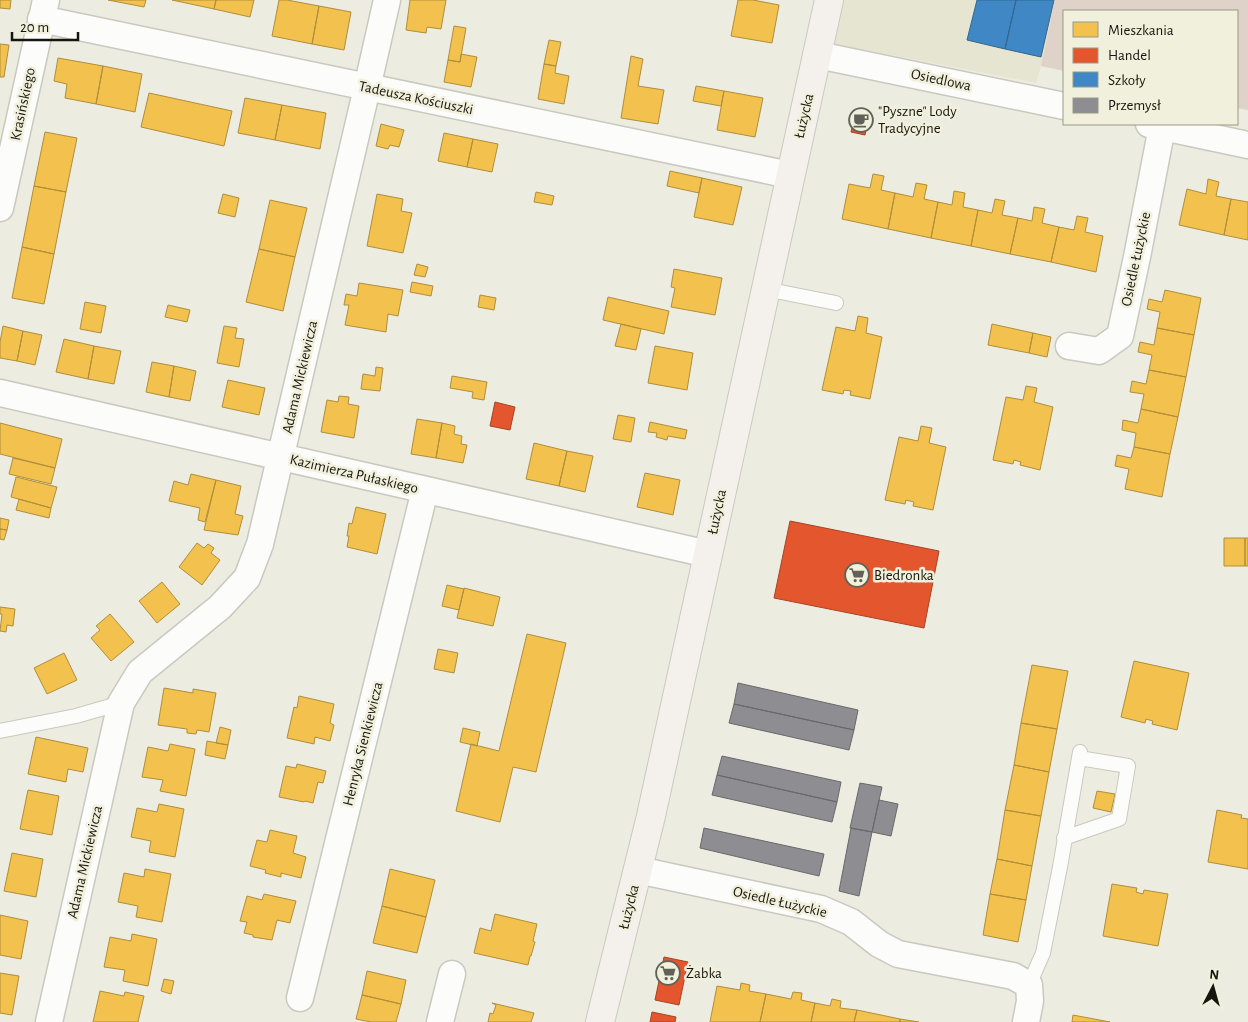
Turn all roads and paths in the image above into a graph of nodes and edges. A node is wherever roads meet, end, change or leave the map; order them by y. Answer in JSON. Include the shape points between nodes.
{"nodes":[{"id":1,"x":386,"y":0,"type":"edge"},
{"id":2,"x":829,"y":0,"type":"edge"},
{"id":3,"x":44,"y":10,"type":"edge"},
{"id":4,"x":818,"y":55,"type":"junction"},
{"id":5,"x":368,"y":88,"type":"junction"},
{"id":6,"x":1063,"y":106,"type":"edge"},
{"id":7,"x":1155,"y":125,"type":"edge"},
{"id":8,"x":1248,"y":145,"type":"edge"},
{"id":9,"x":790,"y":175,"type":"junction"},
{"id":10,"x":0,"y":208,"type":"edge"},
{"id":11,"x":765,"y":289,"type":"junction"},
{"id":12,"x":836,"y":303,"type":"dead end"},
{"id":13,"x":1069,"y":346,"type":"dead end"},
{"id":14,"x":0,"y":393,"type":"edge"},
{"id":15,"x":281,"y":458,"type":"junction"},
{"id":16,"x":425,"y":490,"type":"junction"},
{"id":17,"x":708,"y":554,"type":"junction"},
{"id":18,"x":121,"y":703,"type":"junction"},
{"id":19,"x":0,"y":731,"type":"edge"},
{"id":20,"x":1064,"y":838,"type":"junction"},
{"id":21,"x":638,"y":870,"type":"junction"},
{"id":22,"x":452,"y":974,"type":"dead end"},
{"id":23,"x":1029,"y":985,"type":"junction"},
{"id":24,"x":300,"y":998,"type":"dead end"},
{"id":25,"x":49,"y":1022,"type":"edge"},
{"id":26,"x":440,"y":1022,"type":"edge"},
{"id":27,"x":600,"y":1022,"type":"edge"},
{"id":28,"x":1026,"y":1022,"type":"edge"}],
"edges":[{"from":1,"to":5,"type":"street","name":"Adama Mickiewicza"},
{"from":2,"to":4,"type":"street","name":"Łużycka"},
{"from":3,"to":5,"type":"street","name":"Tadeusza Kościuszki"},
{"from":3,"to":10,"type":"street","name":"Krasińskiego"},
{"from":4,"to":6,"type":"street","name":"Osiedlowa"},
{"from":4,"to":9,"type":"street","name":"Łużycka"},
{"from":5,"to":9,"type":"street","name":"Tadeusza Kościuszki"},
{"from":5,"to":15,"type":"street","name":"Adama Mickiewicza"},
{"from":7,"to":8,"type":"street"},
{"from":7,"to":13,"type":"street","name":"Osiedle Łużyckie","via":[[1137,256],[1120,336],[1099,351]]},
{"from":9,"to":11,"type":"street","name":"Łużycka"},
{"from":11,"to":12,"type":"lane"},
{"from":11,"to":17,"type":"street","name":"Łużycka"},
{"from":14,"to":15,"type":"street","name":"Kazimierza Pułaskiego"},
{"from":15,"to":16,"type":"street","name":"Kazimierza Pułaskiego"},
{"from":15,"to":18,"type":"street","name":"Adama Mickiewicza","via":[[260,544],[247,578],[220,607],[140,672]]},
{"from":16,"to":17,"type":"street","name":"Kazimierza Pułaskiego"},
{"from":16,"to":24,"type":"street","name":"Henryka Sienkiewicza"},
{"from":17,"to":21,"type":"street","name":"Łużycka"},
{"from":18,"to":19,"type":"lane","via":[[76,716]]},
{"from":18,"to":25,"type":"street","name":"Adama Mickiewicza"},
{"from":20,"to":20,"type":"lane","via":[[1079,755],[1128,766],[1119,819]]},
{"from":20,"to":23,"type":"lane","via":[[1043,953]]},
{"from":21,"to":23,"type":"street","name":"Osiedle Łużyckie","via":[[821,909],[851,922],[898,954],[1013,976]]},
{"from":21,"to":27,"type":"street","name":"Łużycka"},
{"from":22,"to":26,"type":"street"},
{"from":23,"to":28,"type":"street"}]}
